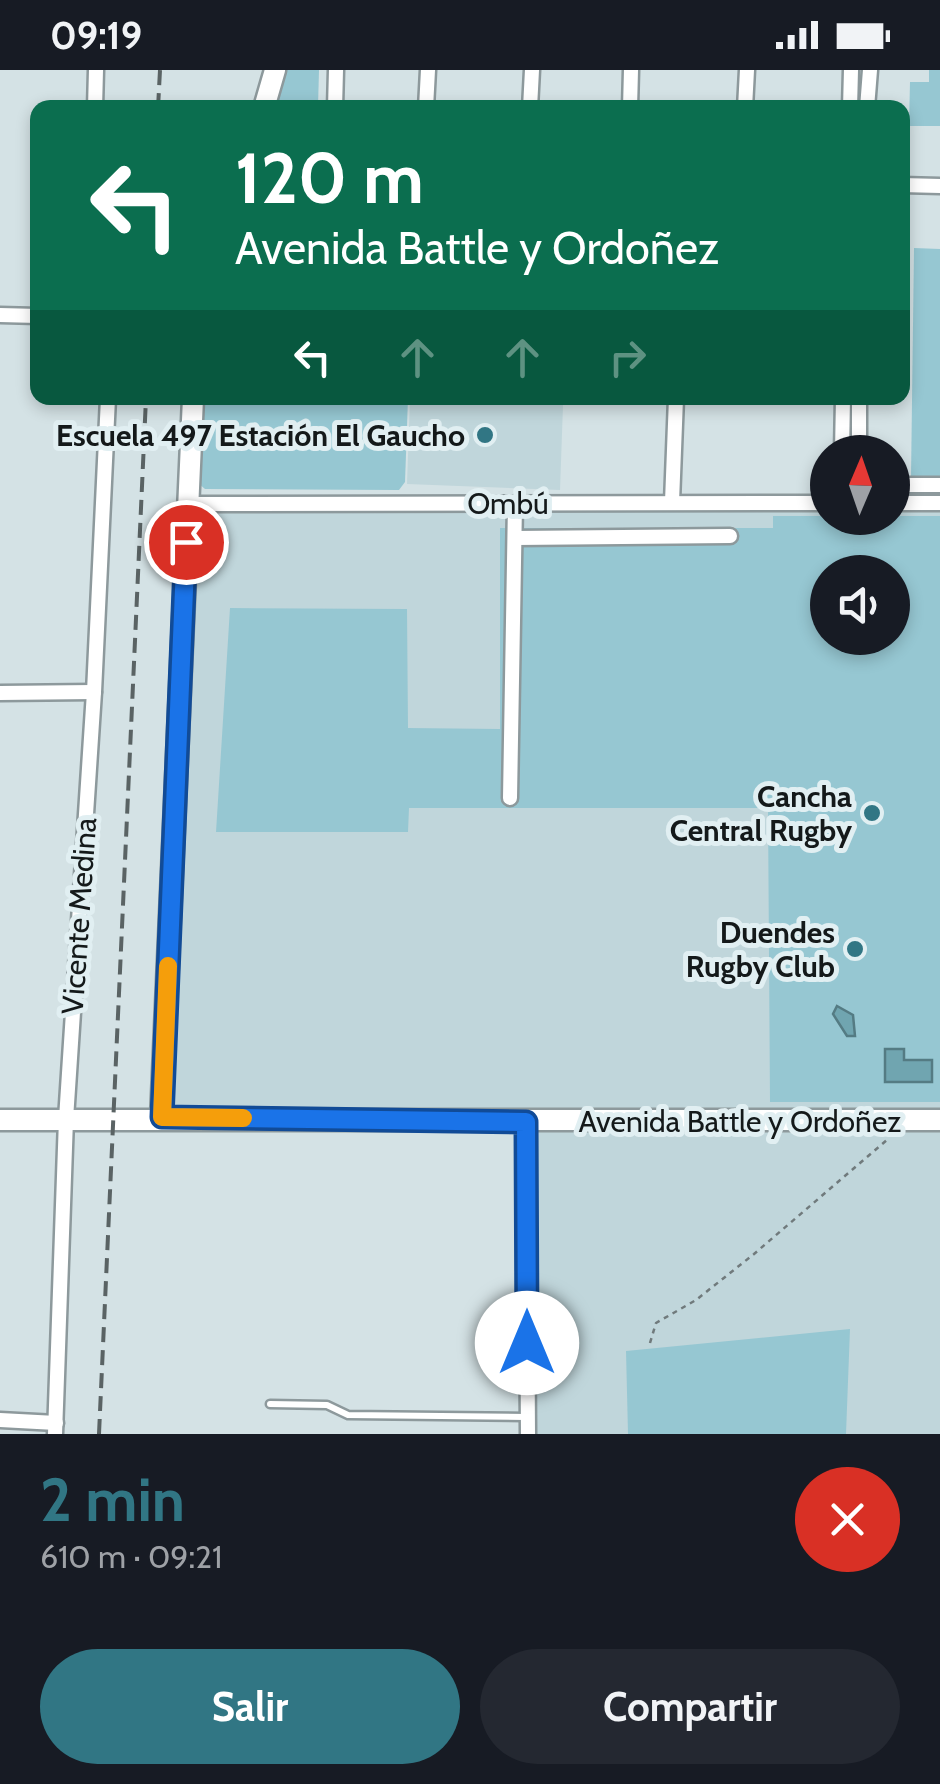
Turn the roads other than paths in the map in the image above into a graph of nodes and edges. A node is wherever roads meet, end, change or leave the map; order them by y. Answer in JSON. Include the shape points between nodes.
{"nodes":[{"id":1,"x":96,"y":70,"type":"edge"},
{"id":2,"x":266,"y":70,"type":"edge"},
{"id":3,"x":275,"y":70,"type":"edge"},
{"id":4,"x":336,"y":70,"type":"edge"},
{"id":5,"x":428,"y":70,"type":"edge"},
{"id":6,"x":532,"y":70,"type":"edge"},
{"id":7,"x":631,"y":70,"type":"edge"},
{"id":8,"x":746,"y":70,"type":"edge"},
{"id":9,"x":851,"y":70,"type":"edge"},
{"id":10,"x":870,"y":70,"type":"edge"},
{"id":11,"x":95,"y":100,"type":"edge"},
{"id":12,"x":264,"y":100,"type":"edge"},
{"id":13,"x":266,"y":100,"type":"edge"},
{"id":14,"x":334,"y":100,"type":"edge"},
{"id":15,"x":426,"y":100,"type":"edge"},
{"id":16,"x":530,"y":100,"type":"edge"},
{"id":17,"x":630,"y":100,"type":"edge"},
{"id":18,"x":745,"y":100,"type":"edge"},
{"id":19,"x":850,"y":100,"type":"edge"},
{"id":20,"x":868,"y":100,"type":"edge"},
{"id":21,"x":910,"y":185,"type":"edge"},
{"id":22,"x":940,"y":186,"type":"edge"},
{"id":23,"x":0,"y":316,"type":"edge"},
{"id":24,"x":30,"y":316,"type":"edge"},
{"id":25,"x":108,"y":405,"type":"edge"},
{"id":26,"x":192,"y":405,"type":"edge"},
{"id":27,"x":676,"y":405,"type":"edge"},
{"id":28,"x":843,"y":405,"type":"edge"},
{"id":29,"x":860,"y":405,"type":"edge"},
{"id":30,"x":842,"y":435,"type":"edge"},
{"id":31,"x":859,"y":435,"type":"edge"},
{"id":32,"x":910,"y":485,"type":"edge"},
{"id":33,"x":940,"y":485,"type":"edge"},
{"id":34,"x":672,"y":502,"type":"junction"},
{"id":35,"x":516,"y":503,"type":"junction"},
{"id":36,"x":810,"y":503,"type":"edge"},
{"id":37,"x":910,"y":503,"type":"edge"},
{"id":38,"x":940,"y":503,"type":"edge"},
{"id":39,"x":188,"y":504,"type":"junction"},
{"id":40,"x":730,"y":536,"type":"dead end"},
{"id":41,"x":515,"y":538,"type":"junction"},
{"id":42,"x":94,"y":692,"type":"junction"},
{"id":43,"x":0,"y":693,"type":"edge"},
{"id":44,"x":510,"y":798,"type":"dead end"},
{"id":45,"x":162,"y":1117,"type":"junction"},
{"id":46,"x":66,"y":1119,"type":"junction"},
{"id":47,"x":0,"y":1120,"type":"edge"},
{"id":48,"x":940,"y":1120,"type":"edge"},
{"id":49,"x":526,"y":1122,"type":"junction"},
{"id":50,"x":270,"y":1404,"type":"dead end"},
{"id":51,"x":528,"y":1417,"type":"junction"},
{"id":52,"x":0,"y":1420,"type":"edge"},
{"id":53,"x":56,"y":1429,"type":"edge"},
{"id":54,"x":528,"y":1434,"type":"edge"}],
"edges":[{"from":1,"to":11,"type":"street"},
{"from":2,"to":12,"type":"main road"},
{"from":3,"to":13,"type":"main road"},
{"from":4,"to":14,"type":"street"},
{"from":5,"to":15,"type":"street"},
{"from":6,"to":16,"type":"street"},
{"from":7,"to":17,"type":"street"},
{"from":8,"to":18,"type":"street"},
{"from":9,"to":19,"type":"street"},
{"from":10,"to":20,"type":"street"},
{"from":21,"to":22,"type":"street"},
{"from":23,"to":24,"type":"street"},
{"from":25,"to":42,"type":"street","name":"Vicente Medina"},
{"from":26,"to":39,"type":"main road"},
{"from":27,"to":34,"type":"street"},
{"from":28,"to":30,"type":"street"},
{"from":29,"to":31,"type":"street"},
{"from":32,"to":33,"type":"street"},
{"from":34,"to":35,"type":"street","name":"Ombú"},
{"from":34,"to":36,"type":"street","name":"Ombú"},
{"from":35,"to":39,"type":"street","name":"Ombú"},
{"from":35,"to":41,"type":"street"},
{"from":37,"to":38,"type":"street"},
{"from":39,"to":45,"type":"main road"},
{"from":40,"to":41,"type":"street"},
{"from":41,"to":44,"type":"street"},
{"from":42,"to":43,"type":"street"},
{"from":42,"to":46,"type":"street","name":"Vicente Medina"},
{"from":45,"to":46,"type":"main road","name":"Avenida Battle y Ordoñez"},
{"from":45,"to":49,"type":"main road","name":"Avenida Battle y Ordoñez"},
{"from":46,"to":47,"type":"main road","name":"Avenida Battle y Ordoñez"},
{"from":46,"to":53,"type":"street","name":"Vicente Medina"},
{"from":48,"to":49,"type":"main road","name":"Avenida Battle y Ordoñez"},
{"from":49,"to":51,"type":"street"},
{"from":50,"to":51,"type":"lane","via":[[327,1406],[348,1415]]},
{"from":51,"to":54,"type":"street"},
{"from":52,"to":53,"type":"street"}]}
